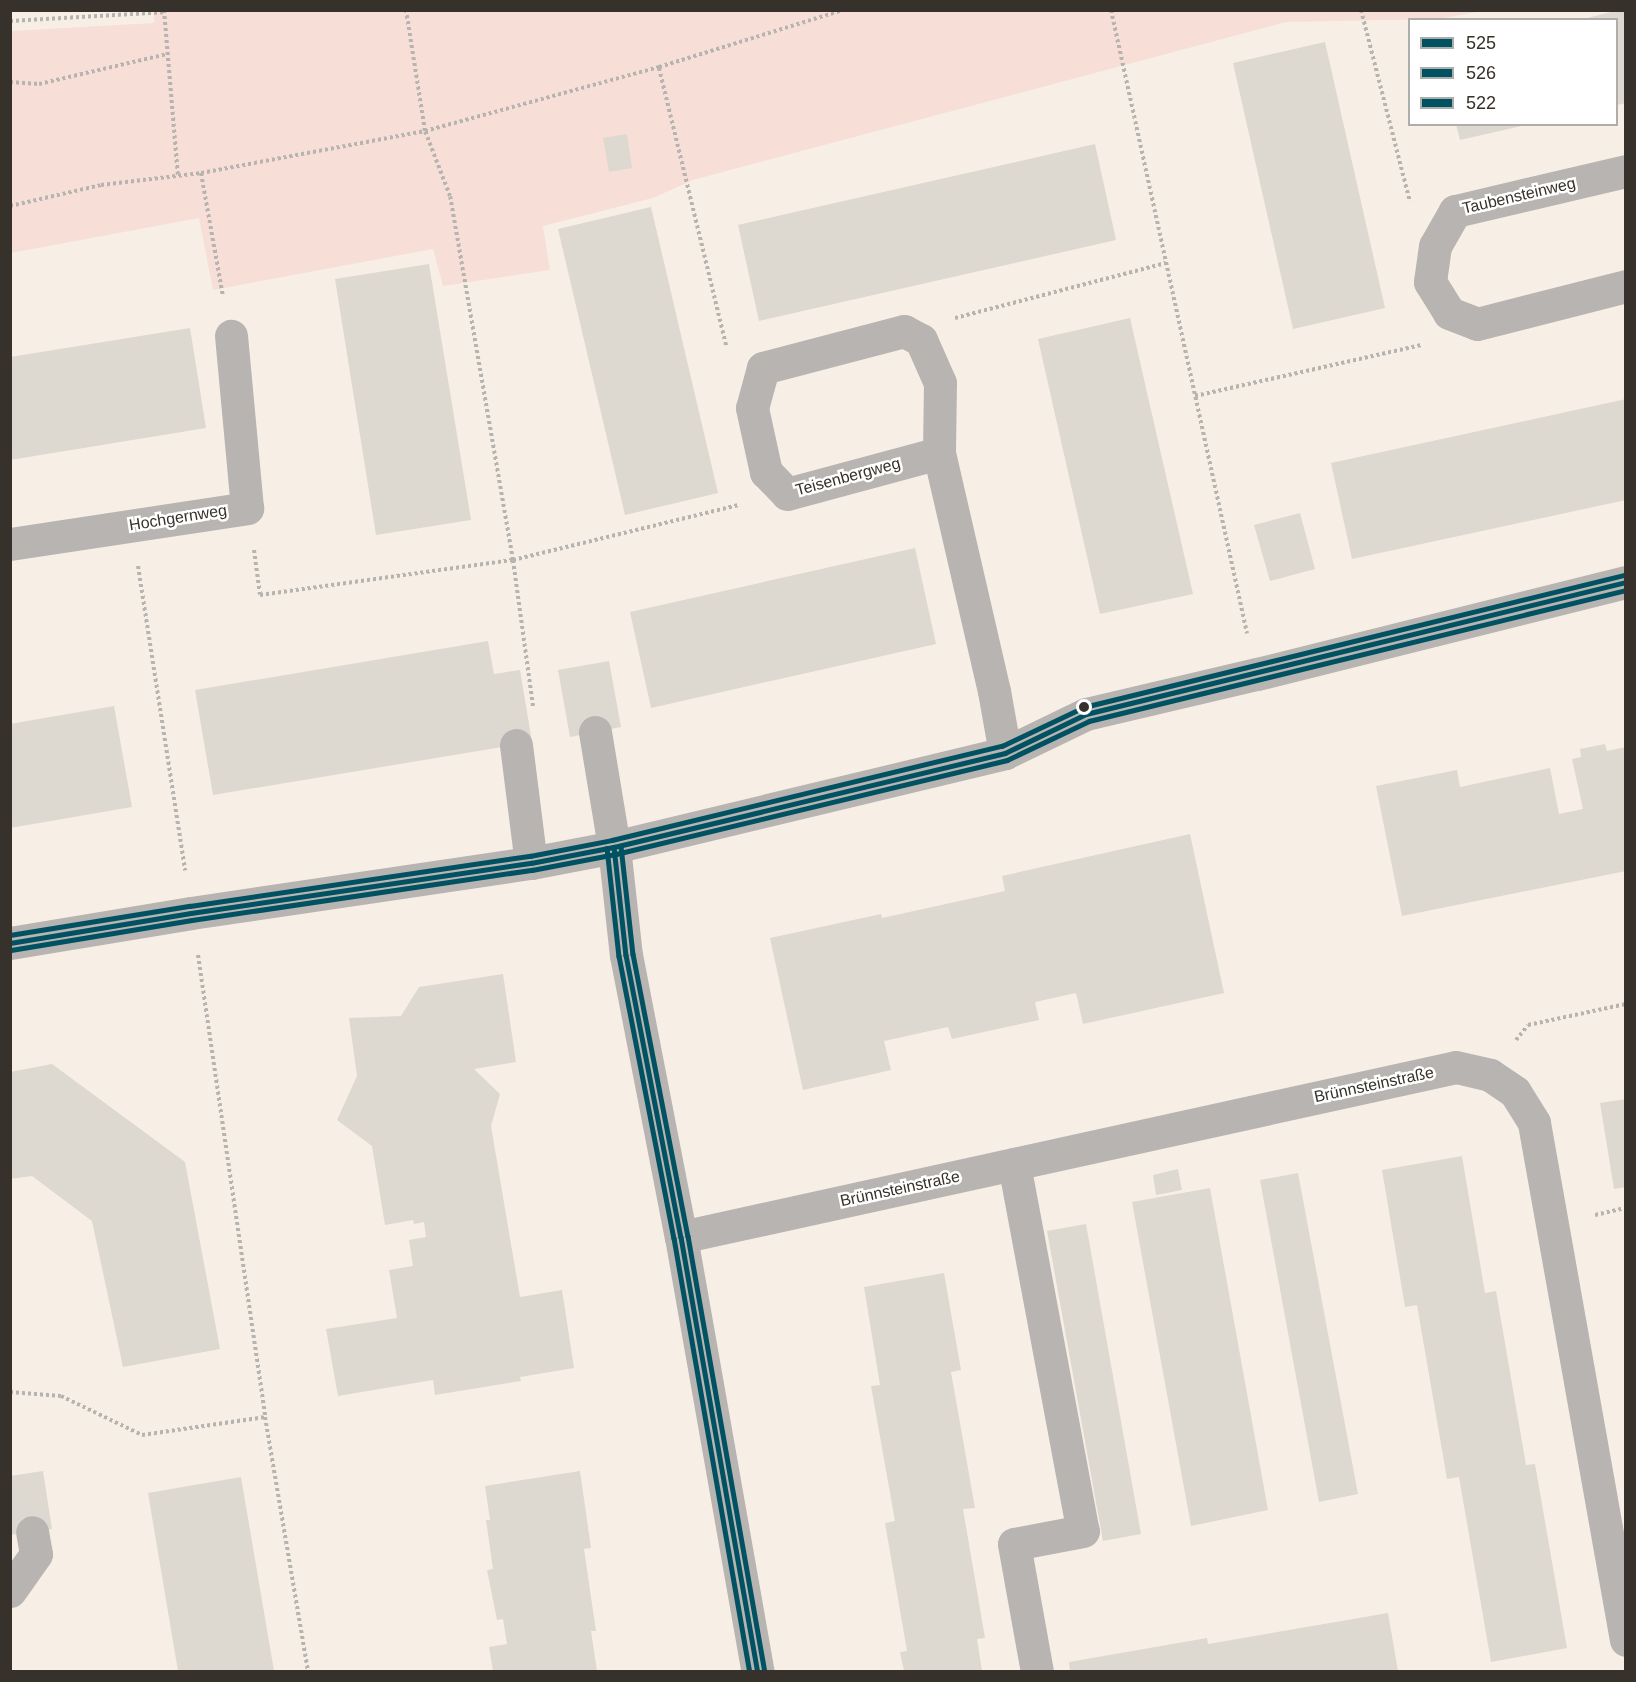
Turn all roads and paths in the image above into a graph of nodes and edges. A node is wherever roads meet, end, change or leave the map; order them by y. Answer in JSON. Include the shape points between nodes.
{"nodes":[{"id":1,"x":406,"y":10,"type":"edge"},
{"id":2,"x":843,"y":10,"type":"edge"},
{"id":3,"x":1111,"y":10,"type":"edge"},
{"id":4,"x":1361,"y":10,"type":"edge"},
{"id":5,"x":164,"y":11,"type":"edge"},
{"id":6,"x":10,"y":21,"type":"edge"},
{"id":7,"x":167,"y":54,"type":"junction"},
{"id":8,"x":659,"y":68,"type":"junction"},
{"id":9,"x":10,"y":82,"type":"edge"},
{"id":10,"x":425,"y":131,"type":"junction"},
{"id":11,"x":1626,"y":171,"type":"edge"},
{"id":12,"x":201,"y":173,"type":"junction"},
{"id":13,"x":178,"y":175,"type":"junction"},
{"id":14,"x":10,"y":206,"type":"edge"},
{"id":15,"x":1413,"y":214,"type":"dead end"},
{"id":16,"x":1166,"y":264,"type":"junction"},
{"id":17,"x":1626,"y":286,"type":"edge"},
{"id":18,"x":1449,"y":314,"type":"junction"},
{"id":19,"x":904,"y":331,"type":"junction"},
{"id":20,"x":231,"y":336,"type":"joint"},
{"id":21,"x":762,"y":368,"type":"junction"},
{"id":22,"x":1195,"y":396,"type":"junction"},
{"id":23,"x":939,"y":453,"type":"junction"},
{"id":24,"x":787,"y":494,"type":"junction"},
{"id":25,"x":247,"y":508,"type":"junction"},
{"id":26,"x":132,"y":525,"type":"junction"},
{"id":27,"x":10,"y":544,"type":"edge"},
{"id":28,"x":513,"y":560,"type":"junction"},
{"id":29,"x":1626,"y":582,"type":"edge"},
{"id":30,"x":1257,"y":674,"type":"junction"},
{"id":31,"x":533,"y":708,"type":"dead end"},
{"id":32,"x":595,"y":732,"type":"dead end"},
{"id":33,"x":516,"y":745,"type":"dead end"},
{"id":34,"x":1005,"y":753,"type":"junction"},
{"id":35,"x":614,"y":847,"type":"junction"},
{"id":36,"x":531,"y":863,"type":"junction"},
{"id":37,"x":191,"y":913,"type":"junction"},
{"id":38,"x":10,"y":943,"type":"edge"},
{"id":39,"x":1626,"y":1004,"type":"edge"},
{"id":40,"x":1514,"y":1043,"type":"dead end"},
{"id":41,"x":1014,"y":1164,"type":"junction"},
{"id":42,"x":1626,"y":1208,"type":"edge"},
{"id":43,"x":1592,"y":1215,"type":"dead end"},
{"id":44,"x":681,"y":1237,"type":"junction"},
{"id":45,"x":10,"y":1392,"type":"edge"},
{"id":46,"x":265,"y":1417,"type":"junction"},
{"id":47,"x":32,"y":1532,"type":"dead end"},
{"id":48,"x":10,"y":1591,"type":"edge"},
{"id":49,"x":1625,"y":1635,"type":"edge"},
{"id":50,"x":308,"y":1671,"type":"edge"},
{"id":51,"x":759,"y":1671,"type":"edge"},
{"id":52,"x":1037,"y":1671,"type":"edge"}],
"edges":[{"from":1,"to":10,"type":"path"},
{"from":2,"to":8,"type":"path"},
{"from":3,"to":16,"type":"path"},
{"from":4,"to":15,"type":"path"},
{"from":5,"to":6,"type":"path"},
{"from":5,"to":7,"type":"path"},
{"from":7,"to":9,"type":"path","via":[[39,84]]},
{"from":7,"to":13,"type":"path"},
{"from":8,"to":10,"type":"path"},
{"from":8,"to":21,"type":"path","via":[[729,356]]},
{"from":10,"to":12,"type":"path"},
{"from":10,"to":28,"type":"path","via":[[450,196]]},
{"from":11,"to":18,"type":"street","name":"Taubensteinweg","via":[[1455,211],[1435,246],[1430,282]]},
{"from":12,"to":13,"type":"path"},
{"from":12,"to":20,"type":"path"},
{"from":13,"to":14,"type":"path","via":[[100,184]]},
{"from":16,"to":19,"type":"path"},
{"from":16,"to":22,"type":"path"},
{"from":17,"to":18,"type":"street","via":[[1477,324]]},
{"from":18,"to":22,"type":"path","via":[[1441,340]]},
{"from":19,"to":21,"type":"street"},
{"from":19,"to":23,"type":"street","via":[[921,340],[940,383]]},
{"from":20,"to":25,"type":"street","name":"Hochgernweg"},
{"from":21,"to":24,"type":"street","name":"Teisenbergweg","via":[[752,408],[766,472]]},
{"from":22,"to":30,"type":"path"},
{"from":23,"to":24,"type":"street","name":"Teisenbergweg"},
{"from":23,"to":34,"type":"street"},
{"from":24,"to":28,"type":"path"},
{"from":25,"to":26,"type":"street","name":"Hochgernweg"},
{"from":25,"to":28,"type":"path","via":[[260,596]]},
{"from":26,"to":27,"type":"street","name":"Hochgernweg"},
{"from":26,"to":37,"type":"path"},
{"from":28,"to":31,"type":"path"},
{"from":29,"to":30,"type":"street"},
{"from":30,"to":34,"type":"street","via":[[1086,714]]},
{"from":32,"to":35,"type":"street"},
{"from":33,"to":36,"type":"street"},
{"from":34,"to":35,"type":"street"},
{"from":35,"to":36,"type":"street"},
{"from":35,"to":44,"type":"street","via":[[626,955]]},
{"from":36,"to":37,"type":"street"},
{"from":37,"to":38,"type":"street"},
{"from":37,"to":46,"type":"path"},
{"from":39,"to":40,"type":"path","via":[[1528,1025]]},
{"from":41,"to":44,"type":"street","name":"Brünnsteinstraße"},
{"from":41,"to":49,"type":"street","name":"Brünnsteinstraße","via":[[1456,1067],[1490,1076],[1515,1092],[1534,1123]]},
{"from":41,"to":52,"type":"street","via":[[1083,1532],[1014,1545]]},
{"from":42,"to":43,"type":"path"},
{"from":44,"to":51,"type":"street"},
{"from":45,"to":46,"type":"path","via":[[62,1396],[142,1435]]},
{"from":46,"to":50,"type":"path"},
{"from":47,"to":48,"type":"street","via":[[36,1554]]}]}
